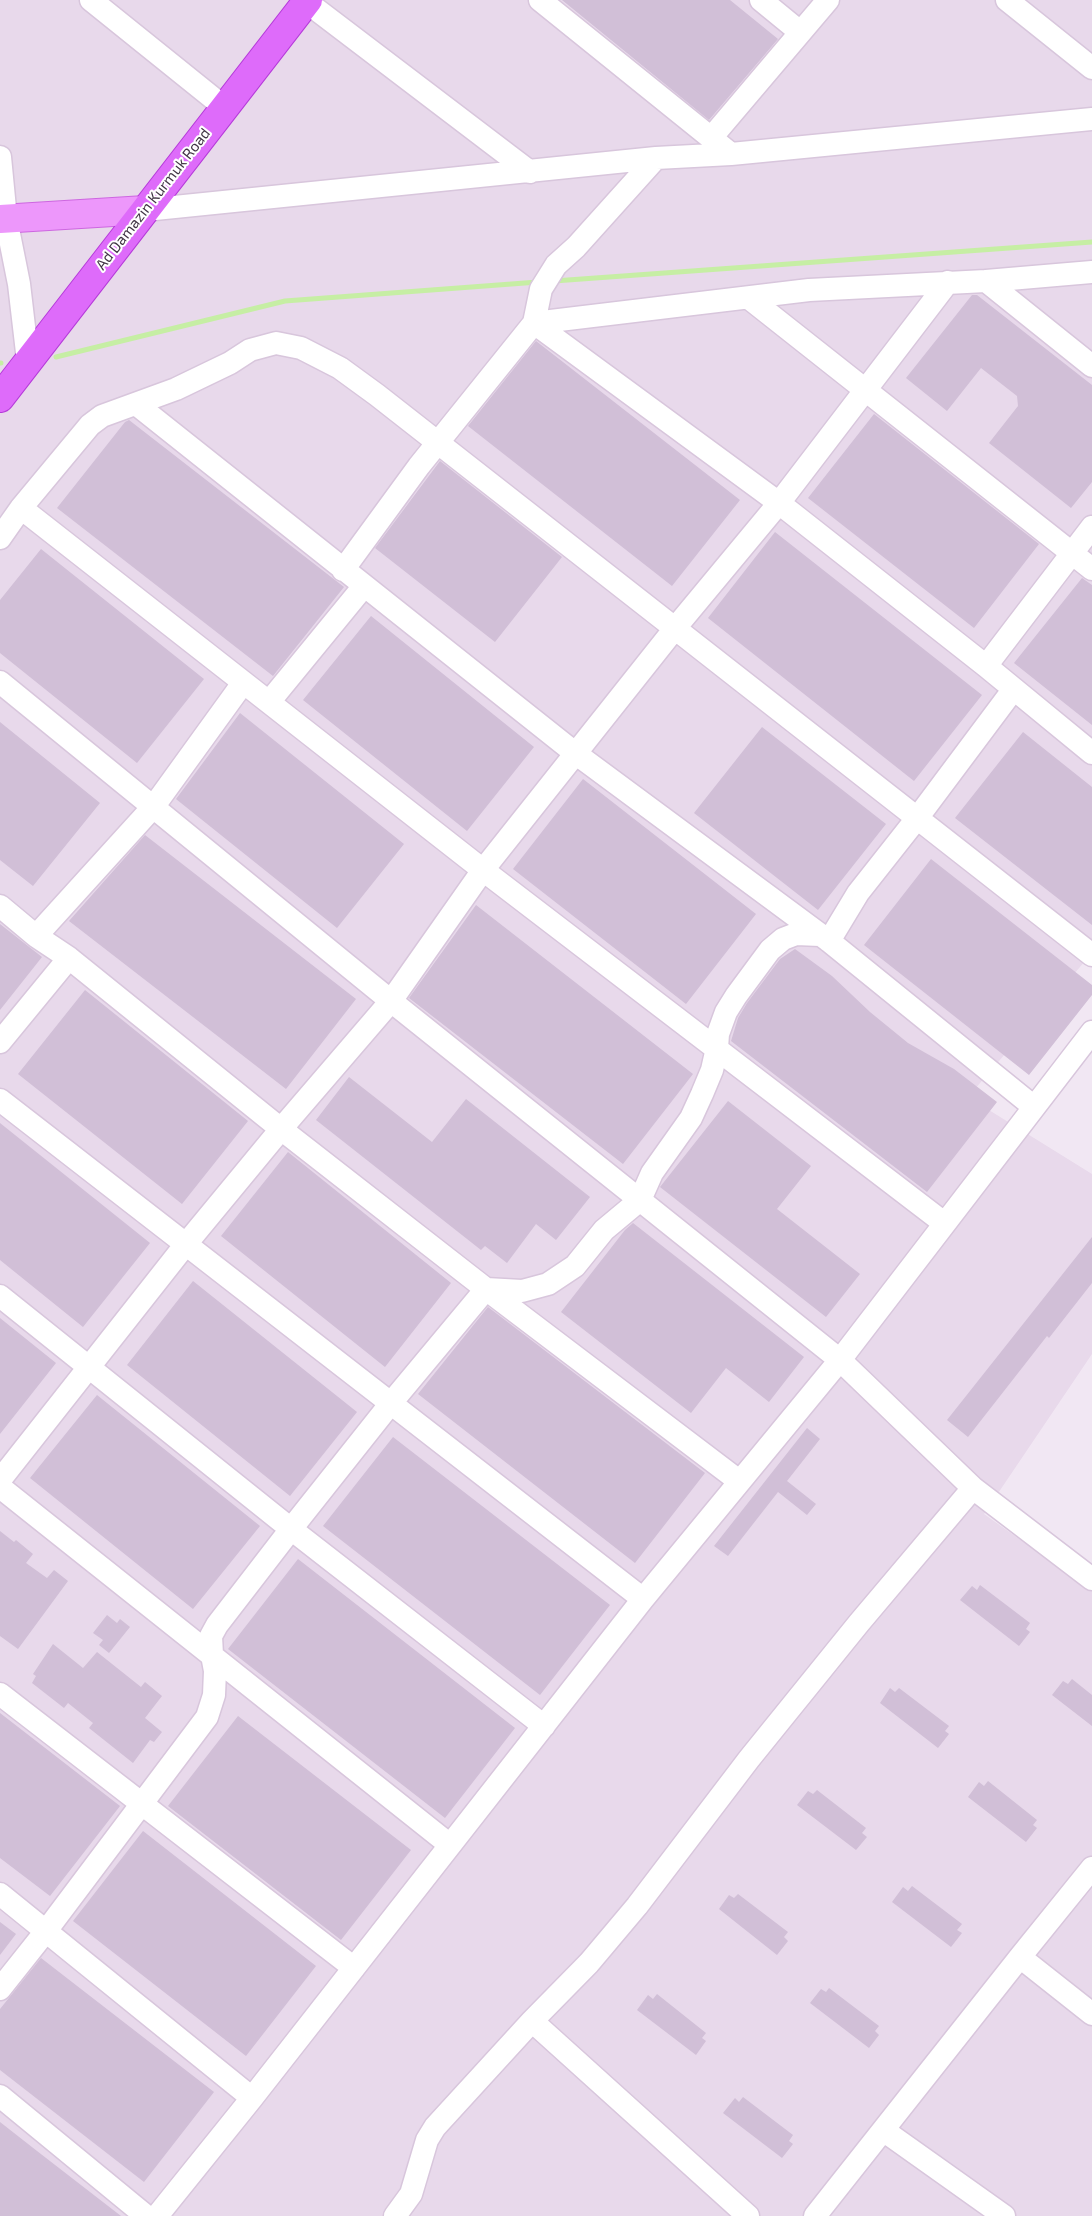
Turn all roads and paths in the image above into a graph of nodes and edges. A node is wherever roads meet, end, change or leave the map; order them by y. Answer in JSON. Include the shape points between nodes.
{"nodes":[{"id":1,"x":91,"y":0,"type":"edge"},
{"id":2,"x":540,"y":0,"type":"edge"},
{"id":3,"x":761,"y":0,"type":"edge"},
{"id":4,"x":828,"y":0,"type":"edge"},
{"id":5,"x":1007,"y":0,"type":"edge"},
{"id":6,"x":306,"y":1,"type":"edge"},
{"id":7,"x":800,"y":32,"type":"junction"},
{"id":8,"x":1092,"y":68,"type":"edge"},
{"id":9,"x":224,"y":107,"type":"junction"},
{"id":10,"x":1092,"y":118,"type":"edge"},
{"id":11,"x":711,"y":138,"type":"junction"},
{"id":12,"x":731,"y":154,"type":"junction"},
{"id":13,"x":0,"y":157,"type":"edge"},
{"id":14,"x":656,"y":158,"type":"junction"},
{"id":15,"x":530,"y":172,"type":"junction"},
{"id":16,"x":145,"y":210,"type":"junction"},
{"id":17,"x":3,"y":219,"type":"edge"},
{"id":18,"x":1092,"y":272,"type":"edge"},
{"id":19,"x":986,"y":281,"type":"junction"},
{"id":20,"x":948,"y":282,"type":"junction"},
{"id":21,"x":748,"y":298,"type":"junction"},
{"id":22,"x":534,"y":323,"type":"junction"},
{"id":23,"x":28,"y":361,"type":"junction"},
{"id":24,"x":1092,"y":366,"type":"edge"},
{"id":25,"x":865,"y":390,"type":"junction"},
{"id":26,"x":0,"y":398,"type":"edge"},
{"id":27,"x":136,"y":404,"type":"junction"},
{"id":28,"x":438,"y":442,"type":"junction"},
{"id":29,"x":779,"y":503,"type":"junction"},
{"id":30,"x":21,"y":508,"type":"junction"},
{"id":31,"x":1092,"y":527,"type":"edge"},
{"id":32,"x":0,"y":538,"type":"edge"},
{"id":33,"x":1072,"y":553,"type":"junction"},
{"id":34,"x":1092,"y":569,"type":"edge"},
{"id":35,"x":343,"y":570,"type":"junction"},
{"id":36,"x":364,"y":586,"type":"junction"},
{"id":37,"x":676,"y":627,"type":"junction"},
{"id":38,"x":986,"y":666,"type":"junction"},
{"id":39,"x":0,"y":682,"type":"edge"},
{"id":40,"x":243,"y":683,"type":"junction"},
{"id":41,"x":1013,"y":690,"type":"junction"},
{"id":42,"x":269,"y":702,"type":"junction"},
{"id":43,"x":575,"y":753,"type":"junction"},
{"id":44,"x":1092,"y":753,"type":"edge"},
{"id":45,"x":154,"y":806,"type":"junction"},
{"id":46,"x":918,"y":817,"type":"junction"},
{"id":47,"x":483,"y":870,"type":"junction"},
{"id":48,"x":0,"y":906,"type":"edge"},
{"id":49,"x":36,"y":936,"type":"junction"},
{"id":50,"x":825,"y":938,"type":"junction"},
{"id":51,"x":1092,"y":955,"type":"edge"},
{"id":52,"x":69,"y":958,"type":"junction"},
{"id":53,"x":391,"y":1001,"type":"junction"},
{"id":54,"x":1092,"y":1032,"type":"edge"},
{"id":55,"x":0,"y":1042,"type":"edge"},
{"id":56,"x":717,"y":1048,"type":"junction"},
{"id":57,"x":0,"y":1100,"type":"edge"},
{"id":58,"x":1034,"y":1107,"type":"junction"},
{"id":59,"x":281,"y":1129,"type":"junction"},
{"id":60,"x":640,"y":1200,"type":"junction"},
{"id":61,"x":944,"y":1223,"type":"junction"},
{"id":62,"x":186,"y":1244,"type":"junction"},
{"id":63,"x":486,"y":1289,"type":"junction"},
{"id":64,"x":0,"y":1296,"type":"edge"},
{"id":65,"x":840,"y":1360,"type":"junction"},
{"id":66,"x":90,"y":1368,"type":"junction"},
{"id":67,"x":391,"y":1403,"type":"junction"},
{"id":68,"x":0,"y":1480,"type":"edge"},
{"id":69,"x":739,"y":1481,"type":"junction"},
{"id":70,"x":0,"y":1487,"type":"edge"},
{"id":71,"x":973,"y":1488,"type":"junction"},
{"id":72,"x":292,"y":1529,"type":"junction"},
{"id":73,"x":1092,"y":1579,"type":"edge"},
{"id":74,"x":643,"y":1600,"type":"junction"},
{"id":75,"x":212,"y":1655,"type":"junction"},
{"id":76,"x":0,"y":1694,"type":"edge"},
{"id":77,"x":544,"y":1726,"type":"junction"},
{"id":78,"x":141,"y":1805,"type":"junction"},
{"id":79,"x":450,"y":1844,"type":"junction"},
{"id":80,"x":1092,"y":1868,"type":"edge"},
{"id":81,"x":0,"y":1894,"type":"edge"},
{"id":82,"x":46,"y":1931,"type":"junction"},
{"id":83,"x":1020,"y":1956,"type":"junction"},
{"id":84,"x":354,"y":1968,"type":"junction"},
{"id":85,"x":0,"y":1989,"type":"edge"},
{"id":86,"x":1092,"y":2014,"type":"edge"},
{"id":87,"x":532,"y":2021,"type":"junction"},
{"id":88,"x":0,"y":2096,"type":"edge"},
{"id":89,"x":252,"y":2098,"type":"junction"},
{"id":90,"x":883,"y":2130,"type":"junction"},
{"id":91,"x":146,"y":2216,"type":"edge"},
{"id":92,"x":157,"y":2216,"type":"edge"},
{"id":93,"x":395,"y":2216,"type":"edge"},
{"id":94,"x":748,"y":2216,"type":"edge"},
{"id":95,"x":815,"y":2216,"type":"edge"},
{"id":96,"x":1004,"y":2216,"type":"edge"}],
"edges":[{"from":1,"to":9,"type":"street"},
{"from":2,"to":11,"type":"street"},
{"from":3,"to":7,"type":"street"},
{"from":4,"to":7,"type":"street"},
{"from":5,"to":8,"type":"street"},
{"from":6,"to":9,"type":"highway","name":"Ad Damazin Kurmuk Road"},
{"from":6,"to":15,"type":"street"},
{"from":7,"to":11,"type":"street"},
{"from":9,"to":16,"type":"highway","name":"Ad Damazin Kurmuk Road"},
{"from":10,"to":12,"type":"street"},
{"from":11,"to":12,"type":"street"},
{"from":12,"to":14,"type":"street"},
{"from":13,"to":17,"type":"street"},
{"from":14,"to":15,"type":"street"},
{"from":14,"to":22,"type":"street","via":[[556,265],[541,288]]},
{"from":15,"to":16,"type":"street"},
{"from":16,"to":17,"type":"main road"},
{"from":16,"to":23,"type":"highway","name":"Ad Damazin Kurmuk Road"},
{"from":17,"to":23,"type":"street","via":[[20,284]]},
{"from":18,"to":19,"type":"street"},
{"from":19,"to":20,"type":"street"},
{"from":19,"to":24,"type":"street"},
{"from":20,"to":21,"type":"street","via":[[809,290]]},
{"from":20,"to":25,"type":"street"},
{"from":21,"to":22,"type":"street"},
{"from":21,"to":25,"type":"street"},
{"from":22,"to":28,"type":"street"},
{"from":22,"to":29,"type":"street"},
{"from":23,"to":26,"type":"highway","name":"Ad Damazin Kurmuk Road"},
{"from":25,"to":29,"type":"street"},
{"from":25,"to":33,"type":"street"},
{"from":27,"to":28,"type":"street","via":[[176,389],[250,350],[276,343],[301,348],[340,368]]},
{"from":27,"to":30,"type":"street","via":[[114,410],[90,425]]},
{"from":27,"to":35,"type":"street"},
{"from":28,"to":35,"type":"street"},
{"from":28,"to":37,"type":"street"},
{"from":29,"to":37,"type":"street"},
{"from":29,"to":38,"type":"street"},
{"from":30,"to":32,"type":"street"},
{"from":30,"to":40,"type":"street"},
{"from":31,"to":33,"type":"street"},
{"from":33,"to":34,"type":"street"},
{"from":33,"to":38,"type":"street"},
{"from":35,"to":36,"type":"street"},
{"from":36,"to":42,"type":"street"},
{"from":36,"to":43,"type":"street"},
{"from":37,"to":43,"type":"street"},
{"from":37,"to":46,"type":"street"},
{"from":38,"to":41,"type":"street"},
{"from":39,"to":45,"type":"street"},
{"from":40,"to":42,"type":"street"},
{"from":40,"to":45,"type":"street"},
{"from":41,"to":44,"type":"street"},
{"from":41,"to":46,"type":"street"},
{"from":42,"to":47,"type":"street"},
{"from":43,"to":47,"type":"street"},
{"from":43,"to":50,"type":"street"},
{"from":45,"to":49,"type":"street"},
{"from":45,"to":53,"type":"street"},
{"from":46,"to":50,"type":"street"},
{"from":46,"to":51,"type":"street"},
{"from":47,"to":53,"type":"street"},
{"from":47,"to":56,"type":"street"},
{"from":48,"to":49,"type":"street"},
{"from":49,"to":52,"type":"street"},
{"from":50,"to":56,"type":"street","via":[[796,934],[783,939],[770,950],[726,1012]]},
{"from":50,"to":58,"type":"street"},
{"from":52,"to":55,"type":"street"},
{"from":52,"to":59,"type":"street"},
{"from":53,"to":59,"type":"street"},
{"from":53,"to":60,"type":"street"},
{"from":54,"to":58,"type":"street"},
{"from":56,"to":60,"type":"street","via":[[712,1070],[691,1118],[652,1173]]},
{"from":56,"to":61,"type":"street"},
{"from":57,"to":62,"type":"street"},
{"from":58,"to":61,"type":"street"},
{"from":59,"to":62,"type":"street"},
{"from":59,"to":63,"type":"street"},
{"from":60,"to":63,"type":"street","via":[[604,1230],[574,1266],[548,1284],[522,1291]]},
{"from":60,"to":65,"type":"street"},
{"from":61,"to":65,"type":"street"},
{"from":62,"to":66,"type":"street"},
{"from":62,"to":67,"type":"street"},
{"from":63,"to":67,"type":"street"},
{"from":63,"to":69,"type":"street"},
{"from":64,"to":66,"type":"street"},
{"from":65,"to":69,"type":"street"},
{"from":65,"to":71,"type":"street"},
{"from":66,"to":68,"type":"street"},
{"from":66,"to":72,"type":"street"},
{"from":67,"to":72,"type":"street"},
{"from":67,"to":74,"type":"street"},
{"from":69,"to":74,"type":"street"},
{"from":70,"to":75,"type":"street"},
{"from":71,"to":73,"type":"street"},
{"from":71,"to":87,"type":"street","via":[[749,1759],[637,1906],[589,1963]]},
{"from":72,"to":75,"type":"street","via":[[217,1625],[211,1636]]},
{"from":72,"to":77,"type":"street"},
{"from":74,"to":77,"type":"street"},
{"from":75,"to":78,"type":"street","via":[[214,1695],[208,1718]]},
{"from":75,"to":79,"type":"street"},
{"from":76,"to":78,"type":"street"},
{"from":77,"to":79,"type":"street"},
{"from":78,"to":82,"type":"street"},
{"from":78,"to":84,"type":"street"},
{"from":79,"to":84,"type":"street"},
{"from":80,"to":83,"type":"street"},
{"from":81,"to":82,"type":"street"},
{"from":82,"to":85,"type":"street"},
{"from":82,"to":89,"type":"street"},
{"from":83,"to":86,"type":"street"},
{"from":83,"to":90,"type":"street"},
{"from":84,"to":89,"type":"street"},
{"from":87,"to":93,"type":"street","via":[[435,2127],[427,2140],[411,2194]]},
{"from":87,"to":94,"type":"street"},
{"from":88,"to":91,"type":"street"},
{"from":89,"to":92,"type":"street"},
{"from":90,"to":95,"type":"street"},
{"from":90,"to":96,"type":"street"}]}
